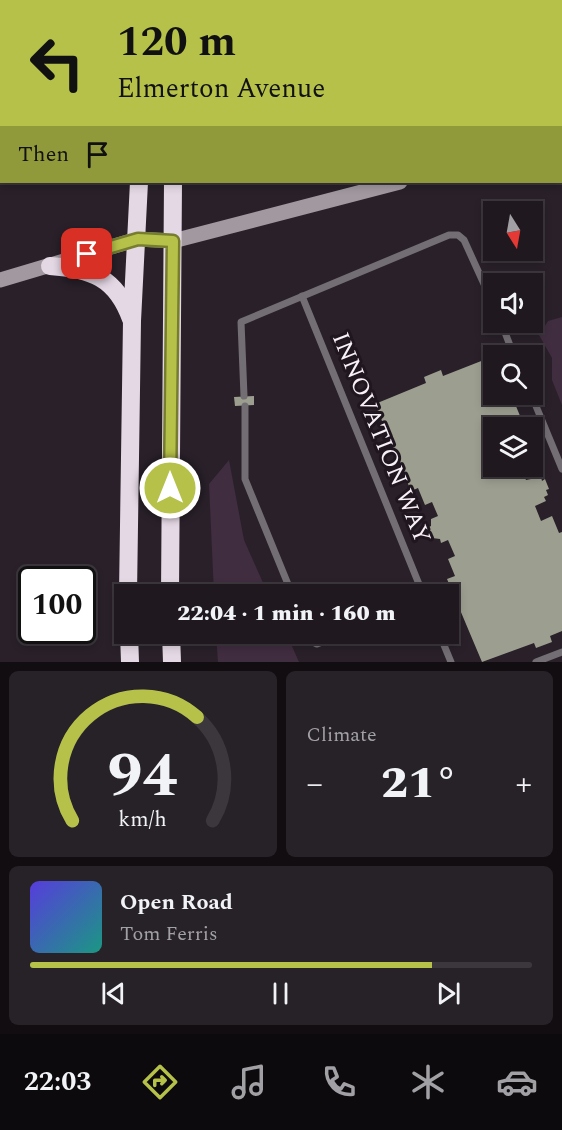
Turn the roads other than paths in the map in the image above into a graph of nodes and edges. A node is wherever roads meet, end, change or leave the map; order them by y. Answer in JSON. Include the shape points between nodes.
{"nodes":[{"id":1,"x":140,"y":183,"type":"edge"},
{"id":2,"x":173,"y":183,"type":"edge"},
{"id":3,"x":395,"y":183,"type":"edge"},
{"id":4,"x":138,"y":239,"type":"junction"},
{"id":5,"x":173,"y":241,"type":"junction"},
{"id":6,"x":50,"y":266,"type":"junction"},
{"id":7,"x":0,"y":280,"type":"edge"},
{"id":8,"x":483,"y":280,"type":"edge"},
{"id":9,"x":302,"y":296,"type":"junction"},
{"id":10,"x":132,"y":321,"type":"junction"},
{"id":11,"x":244,"y":396,"type":"dead end"},
{"id":12,"x":536,"y":405,"type":"edge"},
{"id":13,"x":245,"y":406,"type":"dead end"},
{"id":14,"x":562,"y":469,"type":"edge"},
{"id":15,"x":128,"y":584,"type":"edge"},
{"id":16,"x":170,"y":584,"type":"edge"},
{"id":17,"x":288,"y":584,"type":"edge"},
{"id":18,"x":419,"y":584,"type":"edge"},
{"id":19,"x":129,"y":644,"type":"edge"},
{"id":20,"x":171,"y":644,"type":"edge"},
{"id":21,"x":444,"y":644,"type":"edge"},
{"id":22,"x":562,"y":652,"type":"edge"},
{"id":23,"x":130,"y":662,"type":"edge"},
{"id":24,"x":172,"y":662,"type":"edge"},
{"id":25,"x":451,"y":662,"type":"edge"},
{"id":26,"x":536,"y":662,"type":"edge"}],
"edges":[{"from":1,"to":4,"type":"highway"},
{"from":2,"to":5,"type":"highway"},
{"from":3,"to":5,"type":"street"},
{"from":4,"to":5,"type":"street"},
{"from":4,"to":6,"type":"street"},
{"from":4,"to":10,"type":"highway"},
{"from":5,"to":16,"type":"highway"},
{"from":6,"to":7,"type":"street"},
{"from":6,"to":10,"type":"highway","via":[[83,270],[106,280],[122,297]]},
{"from":8,"to":9,"type":"lane","via":[[470,250],[458,235],[448,235]]},
{"from":9,"to":11,"type":"lane","via":[[241,322]]},
{"from":9,"to":18,"type":"lane","name":"INNOVATION WAY"},
{"from":10,"to":15,"type":"highway"},
{"from":12,"to":14,"type":"lane"},
{"from":13,"to":17,"type":"lane","via":[[245,479]]},
{"from":19,"to":23,"type":"highway"},
{"from":20,"to":24,"type":"highway"},
{"from":21,"to":25,"type":"lane"},
{"from":22,"to":26,"type":"lane"}]}
